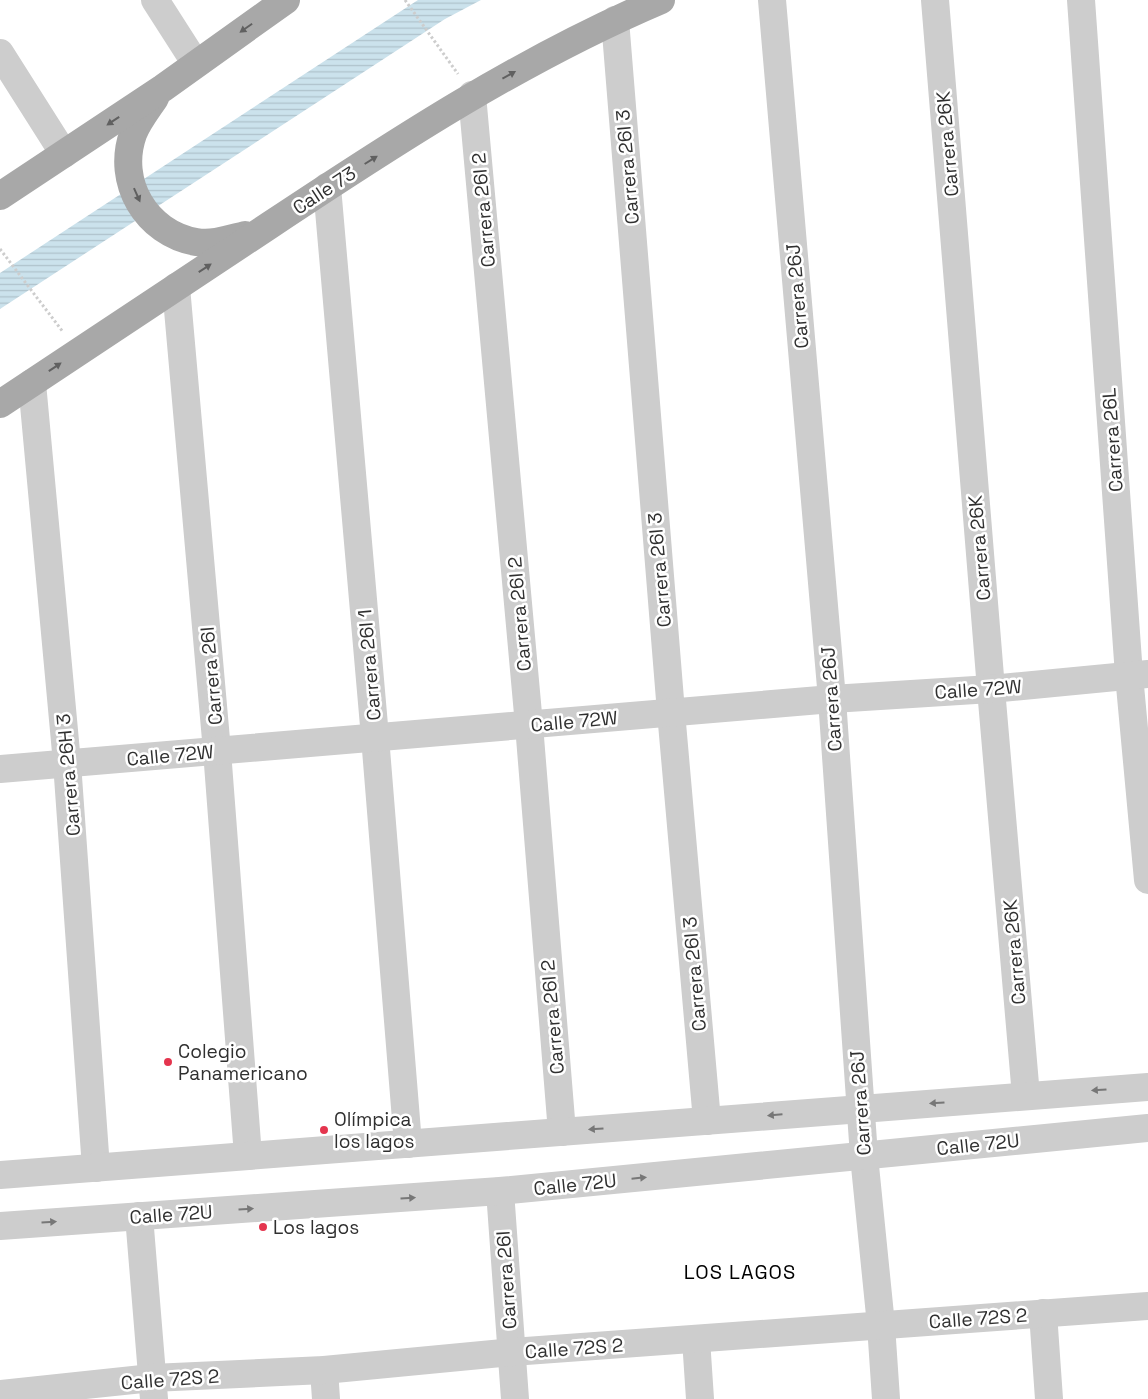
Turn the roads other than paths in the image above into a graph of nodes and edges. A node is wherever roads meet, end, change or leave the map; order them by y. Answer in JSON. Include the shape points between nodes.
{"nodes":[{"id":1,"x":155,"y":0,"type":"edge"},
{"id":2,"x":286,"y":0,"type":"edge"},
{"id":3,"x":661,"y":0,"type":"edge"},
{"id":4,"x":772,"y":0,"type":"edge"},
{"id":5,"x":935,"y":0,"type":"edge"},
{"id":6,"x":1080,"y":0,"type":"edge"},
{"id":7,"x":615,"y":20,"type":"junction"},
{"id":8,"x":0,"y":53,"type":"edge"},
{"id":9,"x":196,"y":64,"type":"junction"},
{"id":10,"x":163,"y":88,"type":"junction"},
{"id":11,"x":472,"y":95,"type":"junction"},
{"id":12,"x":64,"y":154,"type":"junction"},
{"id":13,"x":327,"y":188,"type":"junction"},
{"id":14,"x":0,"y":196,"type":"edge"},
{"id":15,"x":266,"y":228,"type":"junction"},
{"id":16,"x":176,"y":287,"type":"junction"},
{"id":17,"x":32,"y":383,"type":"junction"},
{"id":18,"x":0,"y":404,"type":"edge"},
{"id":19,"x":1138,"y":674,"type":"edge"},
{"id":20,"x":991,"y":689,"type":"junction"},
{"id":21,"x":832,"y":699,"type":"junction"},
{"id":22,"x":671,"y":712,"type":"junction"},
{"id":23,"x":529,"y":725,"type":"junction"},
{"id":24,"x":375,"y":737,"type":"junction"},
{"id":25,"x":217,"y":750,"type":"junction"},
{"id":26,"x":68,"y":763,"type":"junction"},
{"id":27,"x":0,"y":769,"type":"edge"},
{"id":28,"x":1148,"y":880,"type":"edge"},
{"id":29,"x":1148,"y":1087,"type":"edge"},
{"id":30,"x":1026,"y":1096,"type":"junction"},
{"id":31,"x":860,"y":1108,"type":"junction"},
{"id":32,"x":707,"y":1121,"type":"junction"},
{"id":33,"x":1148,"y":1128,"type":"edge"},
{"id":34,"x":562,"y":1132,"type":"junction"},
{"id":35,"x":408,"y":1144,"type":"junction"},
{"id":36,"x":248,"y":1156,"type":"junction"},
{"id":37,"x":864,"y":1156,"type":"junction"},
{"id":38,"x":96,"y":1168,"type":"junction"},
{"id":39,"x":0,"y":1175,"type":"edge"},
{"id":40,"x":500,"y":1191,"type":"junction"},
{"id":41,"x":139,"y":1216,"type":"junction"},
{"id":42,"x":0,"y":1226,"type":"edge"},
{"id":43,"x":1148,"y":1306,"type":"edge"},
{"id":44,"x":1043,"y":1313,"type":"junction"},
{"id":45,"x":881,"y":1325,"type":"junction"},
{"id":46,"x":696,"y":1338,"type":"junction"},
{"id":47,"x":512,"y":1352,"type":"junction"},
{"id":48,"x":324,"y":1370,"type":"junction"},
{"id":49,"x":153,"y":1389,"type":"edge"},
{"id":50,"x":0,"y":1394,"type":"edge"},
{"id":51,"x":326,"y":1399,"type":"edge"},
{"id":52,"x":515,"y":1399,"type":"edge"},
{"id":53,"x":700,"y":1399,"type":"edge"},
{"id":54,"x":886,"y":1399,"type":"edge"},
{"id":55,"x":1049,"y":1399,"type":"edge"}],
"edges":[{"from":1,"to":9,"type":"street"},
{"from":2,"to":9,"type":"main road","one_way":true},
{"from":3,"to":7,"type":"main road","name":"Calle 73"},
{"from":4,"to":21,"type":"street","name":"Carrera 26J"},
{"from":5,"to":20,"type":"street","name":"Carrera 26K"},
{"from":6,"to":19,"type":"street","name":"Carrera 26L"},
{"from":11,"to":7,"type":"main road","name":"Calle 73","one_way":true},
{"from":7,"to":22,"type":"street","name":"Carrera 26I 3"},
{"from":8,"to":12,"type":"street"},
{"from":9,"to":10,"type":"main road"},
{"from":10,"to":12,"type":"main road","one_way":true},
{"from":10,"to":15,"type":"main road","one_way":true,"via":[[139,122],[130,148],[130,179],[142,208],[165,231],[178,238],[198,242],[214,242]]},
{"from":13,"to":11,"type":"main road","name":"Calle 73","one_way":true},
{"from":11,"to":23,"type":"street","name":"Carrera 26I 2"},
{"from":12,"to":14,"type":"main road"},
{"from":13,"to":15,"type":"main road","name":"Calle 73"},
{"from":13,"to":24,"type":"street","name":"Carrera 26I 1"},
{"from":16,"to":15,"type":"main road","name":"Calle 73","one_way":true},
{"from":17,"to":16,"type":"main road","name":"Calle 73","one_way":true},
{"from":16,"to":25,"type":"street","name":"Carrera 26I"},
{"from":17,"to":18,"type":"main road","name":"Calle 73"},
{"from":17,"to":26,"type":"street","name":"Carrera 26H 3"},
{"from":19,"to":20,"type":"street","name":"Calle 72W"},
{"from":19,"to":28,"type":"street","name":"Carrera 26L"},
{"from":20,"to":21,"type":"street","name":"Calle 72W"},
{"from":20,"to":30,"type":"street","name":"Carrera 26K"},
{"from":21,"to":22,"type":"street","name":"Calle 72W"},
{"from":21,"to":31,"type":"street","name":"Carrera 26J"},
{"from":22,"to":23,"type":"street","name":"Calle 72W"},
{"from":22,"to":32,"type":"street","name":"Carrera 26I 3"},
{"from":23,"to":24,"type":"street","name":"Calle 72W"},
{"from":23,"to":34,"type":"street","name":"Carrera 26I 2"},
{"from":24,"to":25,"type":"street","name":"Calle 72W"},
{"from":24,"to":35,"type":"street","name":"Carrera 26I 1"},
{"from":25,"to":26,"type":"street","name":"Calle 72W"},
{"from":25,"to":36,"type":"street","name":"Carrera 26I"},
{"from":26,"to":27,"type":"street","name":"Calle 72W"},
{"from":26,"to":38,"type":"street","name":"Carrera 26H 3"},
{"from":29,"to":30,"type":"street","one_way":true},
{"from":30,"to":31,"type":"street","one_way":true},
{"from":31,"to":32,"type":"street","one_way":true},
{"from":31,"to":37,"type":"street","name":"Carrera 26J"},
{"from":32,"to":34,"type":"street","one_way":true},
{"from":33,"to":37,"type":"street","name":"Calle 72U"},
{"from":34,"to":35,"type":"street"},
{"from":35,"to":36,"type":"street"},
{"from":36,"to":38,"type":"street"},
{"from":40,"to":37,"type":"street","name":"Calle 72U","one_way":true},
{"from":37,"to":45,"type":"street","name":"Carrera 26J"},
{"from":38,"to":39,"type":"street"},
{"from":41,"to":40,"type":"street","name":"Calle 72U","one_way":true},
{"from":40,"to":47,"type":"street","name":"Carrera 26I"},
{"from":42,"to":41,"type":"street","name":"Calle 72U","one_way":true},
{"from":41,"to":49,"type":"street"},
{"from":43,"to":44,"type":"street","name":"Calle 72S 2"},
{"from":44,"to":45,"type":"street","name":"Calle 72S 2"},
{"from":44,"to":55,"type":"street"},
{"from":45,"to":46,"type":"street","name":"Calle 72S 2"},
{"from":45,"to":54,"type":"street","name":"Carrera 26J"},
{"from":46,"to":47,"type":"street","name":"Calle 72S 2"},
{"from":46,"to":53,"type":"street"},
{"from":47,"to":48,"type":"street","name":"Calle 72S 2"},
{"from":47,"to":52,"type":"street","name":"Carrera 26I"},
{"from":48,"to":49,"type":"street","name":"Calle 72S 2"},
{"from":48,"to":51,"type":"street"},
{"from":49,"to":50,"type":"street","name":"Calle 72S 2"}]}
